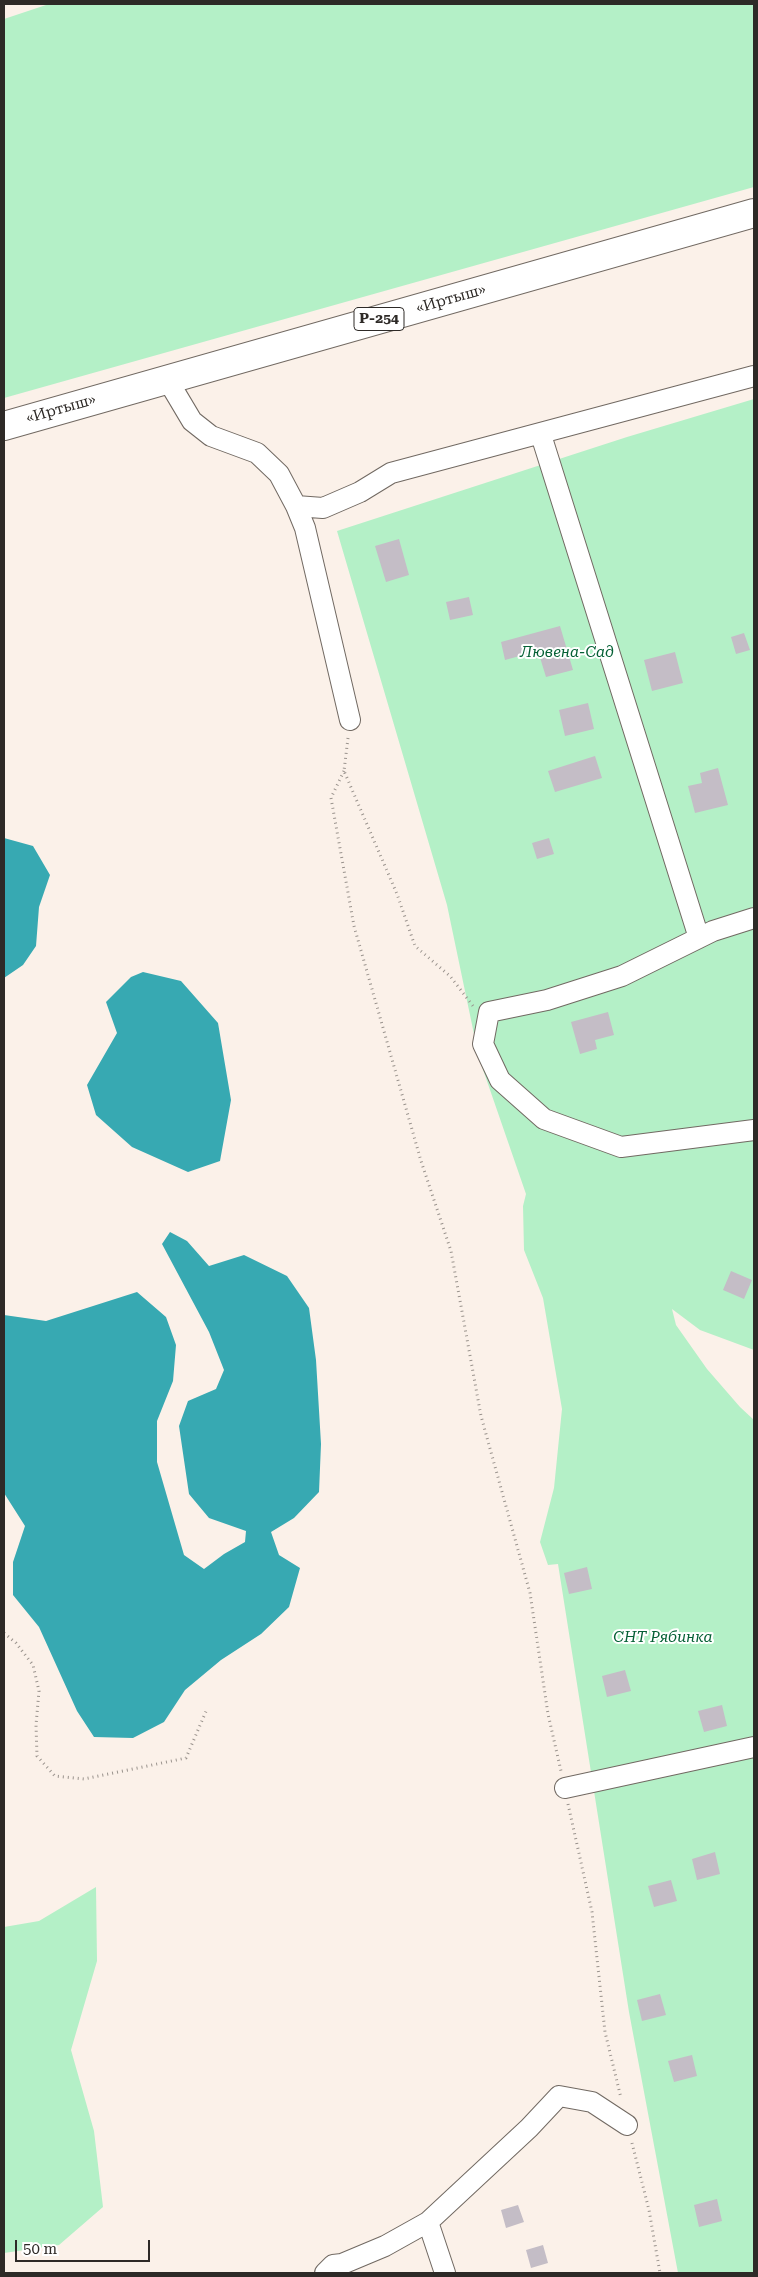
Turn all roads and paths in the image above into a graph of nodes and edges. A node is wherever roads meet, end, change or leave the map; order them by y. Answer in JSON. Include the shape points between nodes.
{"nodes":[{"id":1,"x":754,"y":213,"type":"edge"},
{"id":2,"x":754,"y":376,"type":"edge"},
{"id":3,"x":167,"y":380,"type":"junction"},
{"id":4,"x":4,"y":426,"type":"edge"},
{"id":5,"x":541,"y":435,"type":"junction"},
{"id":6,"x":296,"y":506,"type":"junction"},
{"id":7,"x":350,"y":720,"type":"joint"},
{"id":8,"x":344,"y":771,"type":"junction"},
{"id":9,"x":754,"y":918,"type":"edge"},
{"id":10,"x":699,"y":938,"type":"junction"},
{"id":11,"x":489,"y":1012,"type":"junction"},
{"id":12,"x":754,"y":1130,"type":"edge"},
{"id":13,"x":4,"y":1633,"type":"edge"},
{"id":14,"x":207,"y":1710,"type":"dead end"},
{"id":15,"x":754,"y":1747,"type":"edge"},
{"id":16,"x":565,"y":1788,"type":"junction"},
{"id":17,"x":628,"y":2125,"type":"junction"},
{"id":18,"x":428,"y":2222,"type":"junction"},
{"id":19,"x":325,"y":2273,"type":"edge"},
{"id":20,"x":445,"y":2273,"type":"edge"},
{"id":21,"x":660,"y":2273,"type":"edge"}],
"edges":[{"from":1,"to":3,"type":"highway","name":"«Иртыш»","number":"Р-254"},
{"from":2,"to":5,"type":"street"},
{"from":3,"to":4,"type":"highway","name":"«Иртыш»","number":"Р-254"},
{"from":3,"to":6,"type":"street","via":[[192,421],[211,436],[257,453],[279,474]]},
{"from":5,"to":6,"type":"street","via":[[392,473],[323,508]]},
{"from":5,"to":10,"type":"street"},
{"from":6,"to":7,"type":"street","via":[[305,528]]},
{"from":7,"to":8,"type":"path"},
{"from":8,"to":11,"type":"path","via":[[397,894],[415,946],[450,976],[473,1006]]},
{"from":8,"to":16,"type":"path","via":[[331,798],[354,926],[451,1251],[481,1416],[530,1593],[548,1714]]},
{"from":9,"to":10,"type":"street"},
{"from":10,"to":11,"type":"street","via":[[622,976],[547,1000]]},
{"from":11,"to":12,"type":"street","via":[[482,1044],[500,1080],[544,1120],[621,1146]]},
{"from":13,"to":14,"type":"path","via":[[33,1665],[39,1692],[37,1756],[55,1776],[84,1779],[186,1758]]},
{"from":15,"to":16,"type":"street"},
{"from":16,"to":17,"type":"path","via":[[592,1912],[605,2032]]},
{"from":17,"to":18,"type":"street","via":[[592,2102],[559,2096]]},
{"from":17,"to":21,"type":"path","via":[[649,2210]]},
{"from":18,"to":19,"type":"street","via":[[385,2246],[333,2265]]},
{"from":18,"to":20,"type":"street"}]}
